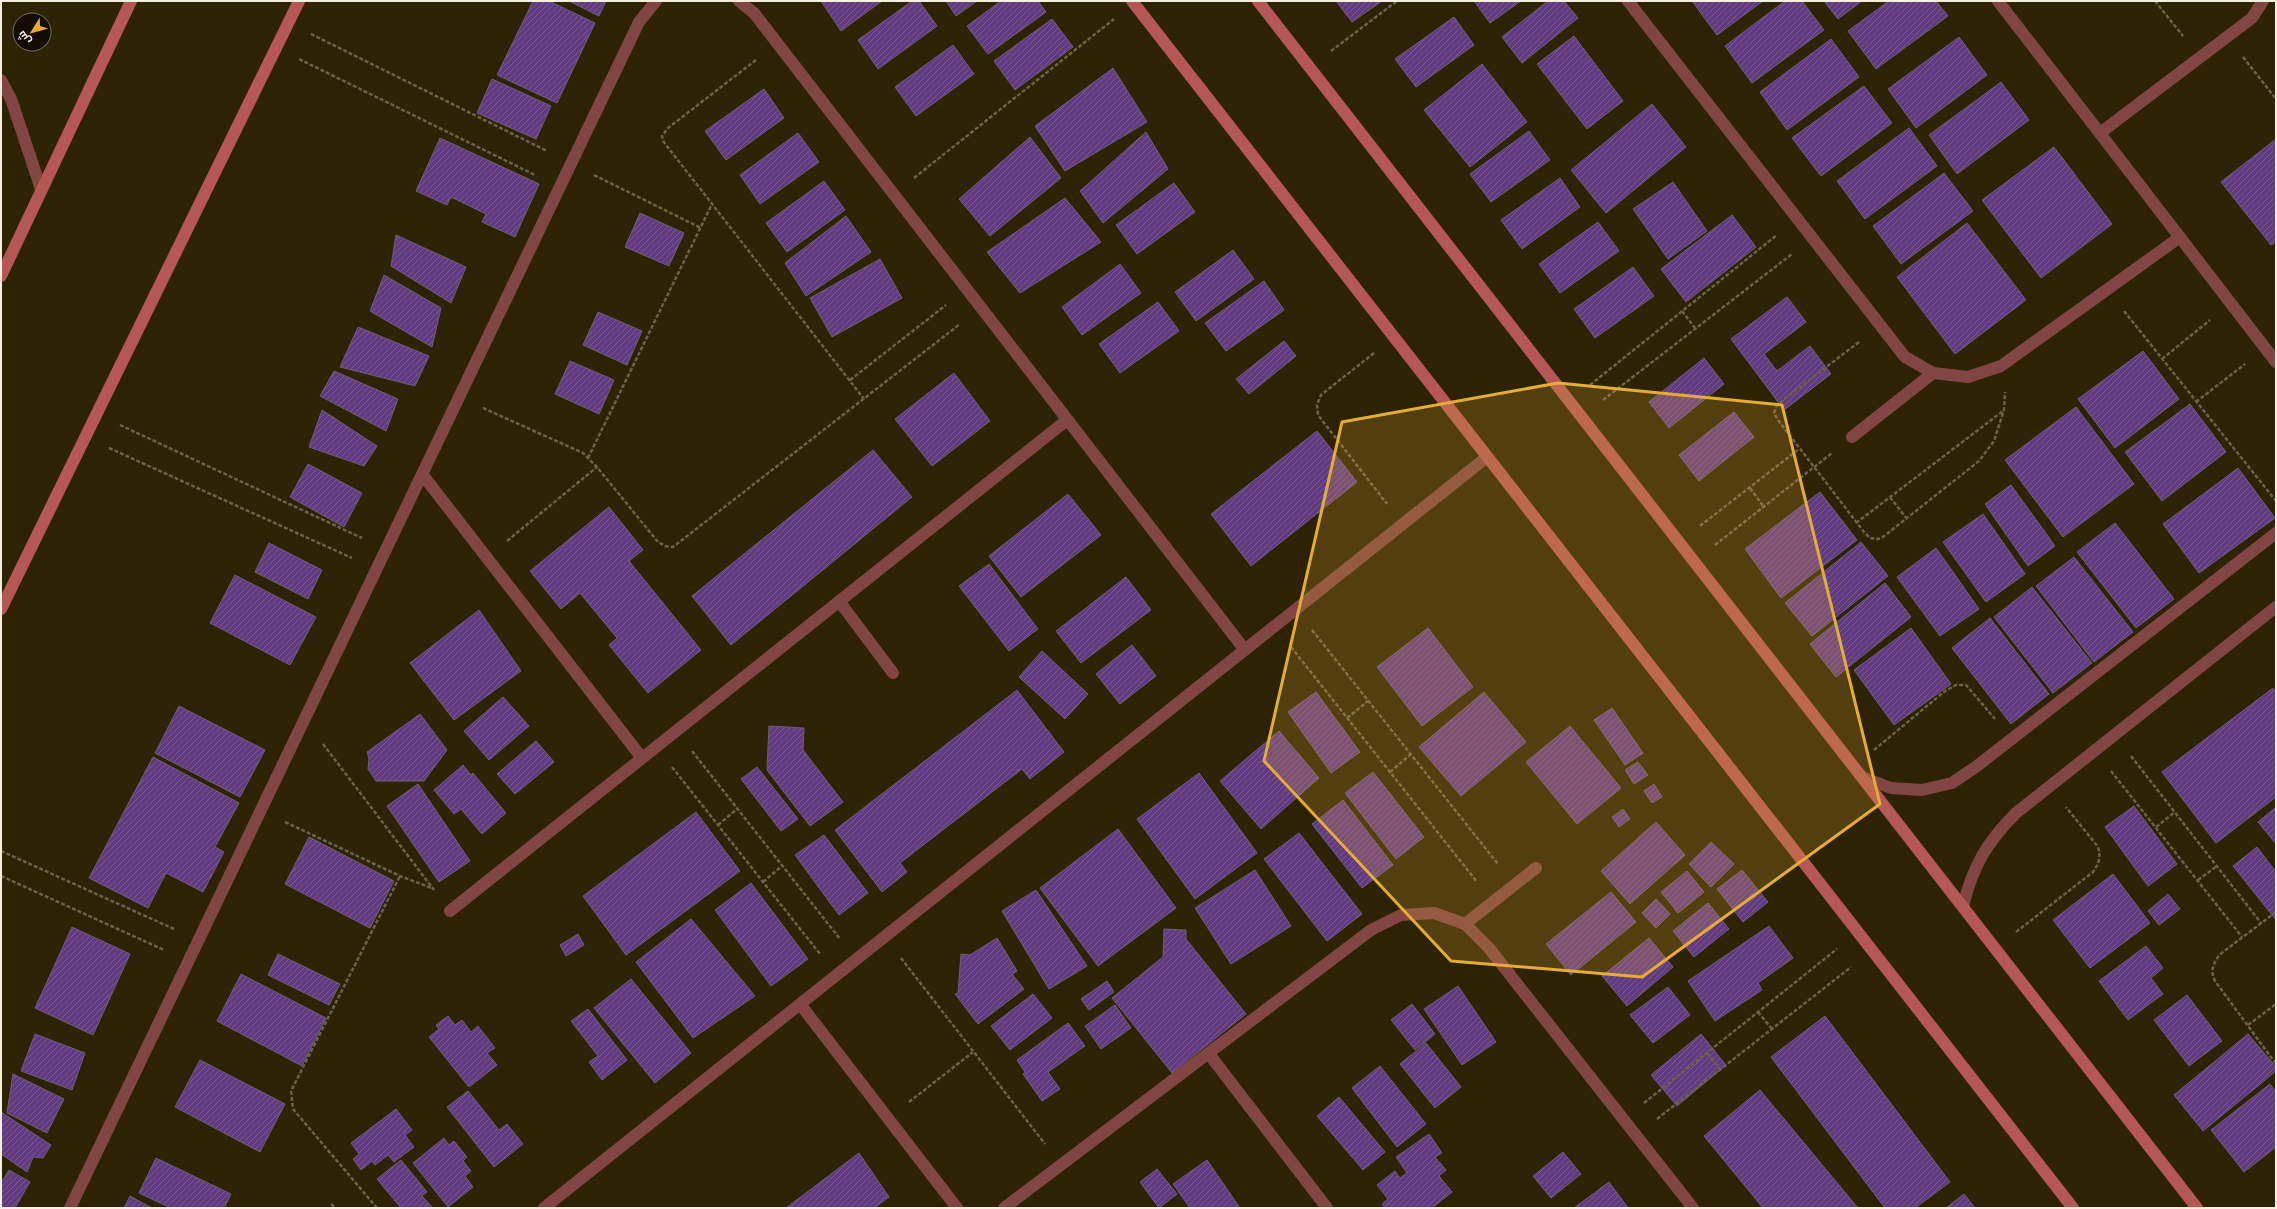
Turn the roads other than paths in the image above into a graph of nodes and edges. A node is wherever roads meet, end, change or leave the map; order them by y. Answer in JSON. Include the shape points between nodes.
{"nodes":[{"id":1,"x":131,"y":1,"type":"edge"},
{"id":2,"x":298,"y":1,"type":"edge"},
{"id":3,"x":656,"y":1,"type":"edge"},
{"id":4,"x":739,"y":1,"type":"edge"},
{"id":5,"x":1258,"y":1,"type":"edge"},
{"id":6,"x":1628,"y":1,"type":"edge"},
{"id":7,"x":1998,"y":1,"type":"edge"},
{"id":8,"x":2263,"y":1,"type":"edge"},
{"id":9,"x":1132,"y":2,"type":"edge"},
{"id":10,"x":1,"y":80,"type":"edge"},
{"id":11,"x":2100,"y":133,"type":"junction"},
{"id":12,"x":41,"y":189,"type":"junction"},
{"id":13,"x":2180,"y":237,"type":"junction"},
{"id":14,"x":1,"y":276,"type":"edge"},
{"id":15,"x":2276,"y":362,"type":"edge"},
{"id":16,"x":1933,"y":372,"type":"junction"},
{"id":17,"x":1067,"y":420,"type":"junction"},
{"id":18,"x":1852,"y":437,"type":"road end"},
{"id":19,"x":1488,"y":457,"type":"junction"},
{"id":20,"x":422,"y":474,"type":"junction"},
{"id":21,"x":2276,"y":532,"type":"edge"},
{"id":22,"x":839,"y":601,"type":"junction"},
{"id":23,"x":2276,"y":607,"type":"edge"},
{"id":24,"x":1,"y":609,"type":"edge"},
{"id":25,"x":1245,"y":650,"type":"junction"},
{"id":26,"x":893,"y":673,"type":"dead end"},
{"id":27,"x":642,"y":758,"type":"junction"},
{"id":28,"x":1862,"y":777,"type":"junction"},
{"id":29,"x":1536,"y":868,"type":"dead end"},
{"id":30,"x":1963,"y":906,"type":"junction"},
{"id":31,"x":450,"y":911,"type":"road end"},
{"id":32,"x":1465,"y":924,"type":"junction"},
{"id":33,"x":800,"y":1004,"type":"junction"},
{"id":34,"x":1209,"y":1054,"type":"junction"},
{"id":35,"x":70,"y":1208,"type":"edge"},
{"id":36,"x":544,"y":1208,"type":"edge"},
{"id":37,"x":957,"y":1208,"type":"edge"},
{"id":38,"x":1004,"y":1208,"type":"edge"},
{"id":39,"x":1327,"y":1208,"type":"edge"},
{"id":40,"x":1693,"y":1208,"type":"edge"},
{"id":41,"x":2073,"y":1208,"type":"edge"},
{"id":42,"x":2197,"y":1208,"type":"edge"}],
"edges":[{"from":1,"to":12,"type":"street"},
{"from":2,"to":24,"type":"street"},
{"from":3,"to":20,"type":"street","via":[[638,22]]},
{"from":4,"to":17,"type":"street","via":[[754,13]]},
{"from":5,"to":28,"type":"street"},
{"from":6,"to":16,"type":"street","via":[[1904,357]]},
{"from":7,"to":11,"type":"street"},
{"from":8,"to":11,"type":"street","via":[[2252,18]]},
{"from":9,"to":19,"type":"street"},
{"from":10,"to":12,"type":"street","via":[[11,99]]},
{"from":11,"to":13,"type":"street"},
{"from":12,"to":14,"type":"street"},
{"from":13,"to":15,"type":"street"},
{"from":13,"to":16,"type":"street","via":[[2001,366],[1968,377]]},
{"from":16,"to":18,"type":"street"},
{"from":17,"to":22,"type":"street"},
{"from":17,"to":25,"type":"street"},
{"from":19,"to":25,"type":"street"},
{"from":19,"to":41,"type":"street"},
{"from":20,"to":27,"type":"street"},
{"from":20,"to":35,"type":"street"},
{"from":21,"to":28,"type":"street","via":[[2012,740],[1952,783],[1922,790],[1891,788]]},
{"from":22,"to":26,"type":"street"},
{"from":22,"to":27,"type":"street"},
{"from":23,"to":30,"type":"street","via":[[2016,812],[1996,832],[1981,855]]},
{"from":25,"to":33,"type":"street"},
{"from":27,"to":31,"type":"street"},
{"from":28,"to":30,"type":"street"},
{"from":29,"to":32,"type":"street"},
{"from":30,"to":42,"type":"street"},
{"from":32,"to":34,"type":"street","via":[[1434,913],[1401,915],[1371,930]]},
{"from":32,"to":40,"type":"street","via":[[1489,948]]},
{"from":33,"to":36,"type":"street"},
{"from":33,"to":37,"type":"street"},
{"from":34,"to":38,"type":"street"},
{"from":34,"to":39,"type":"street"}]}
